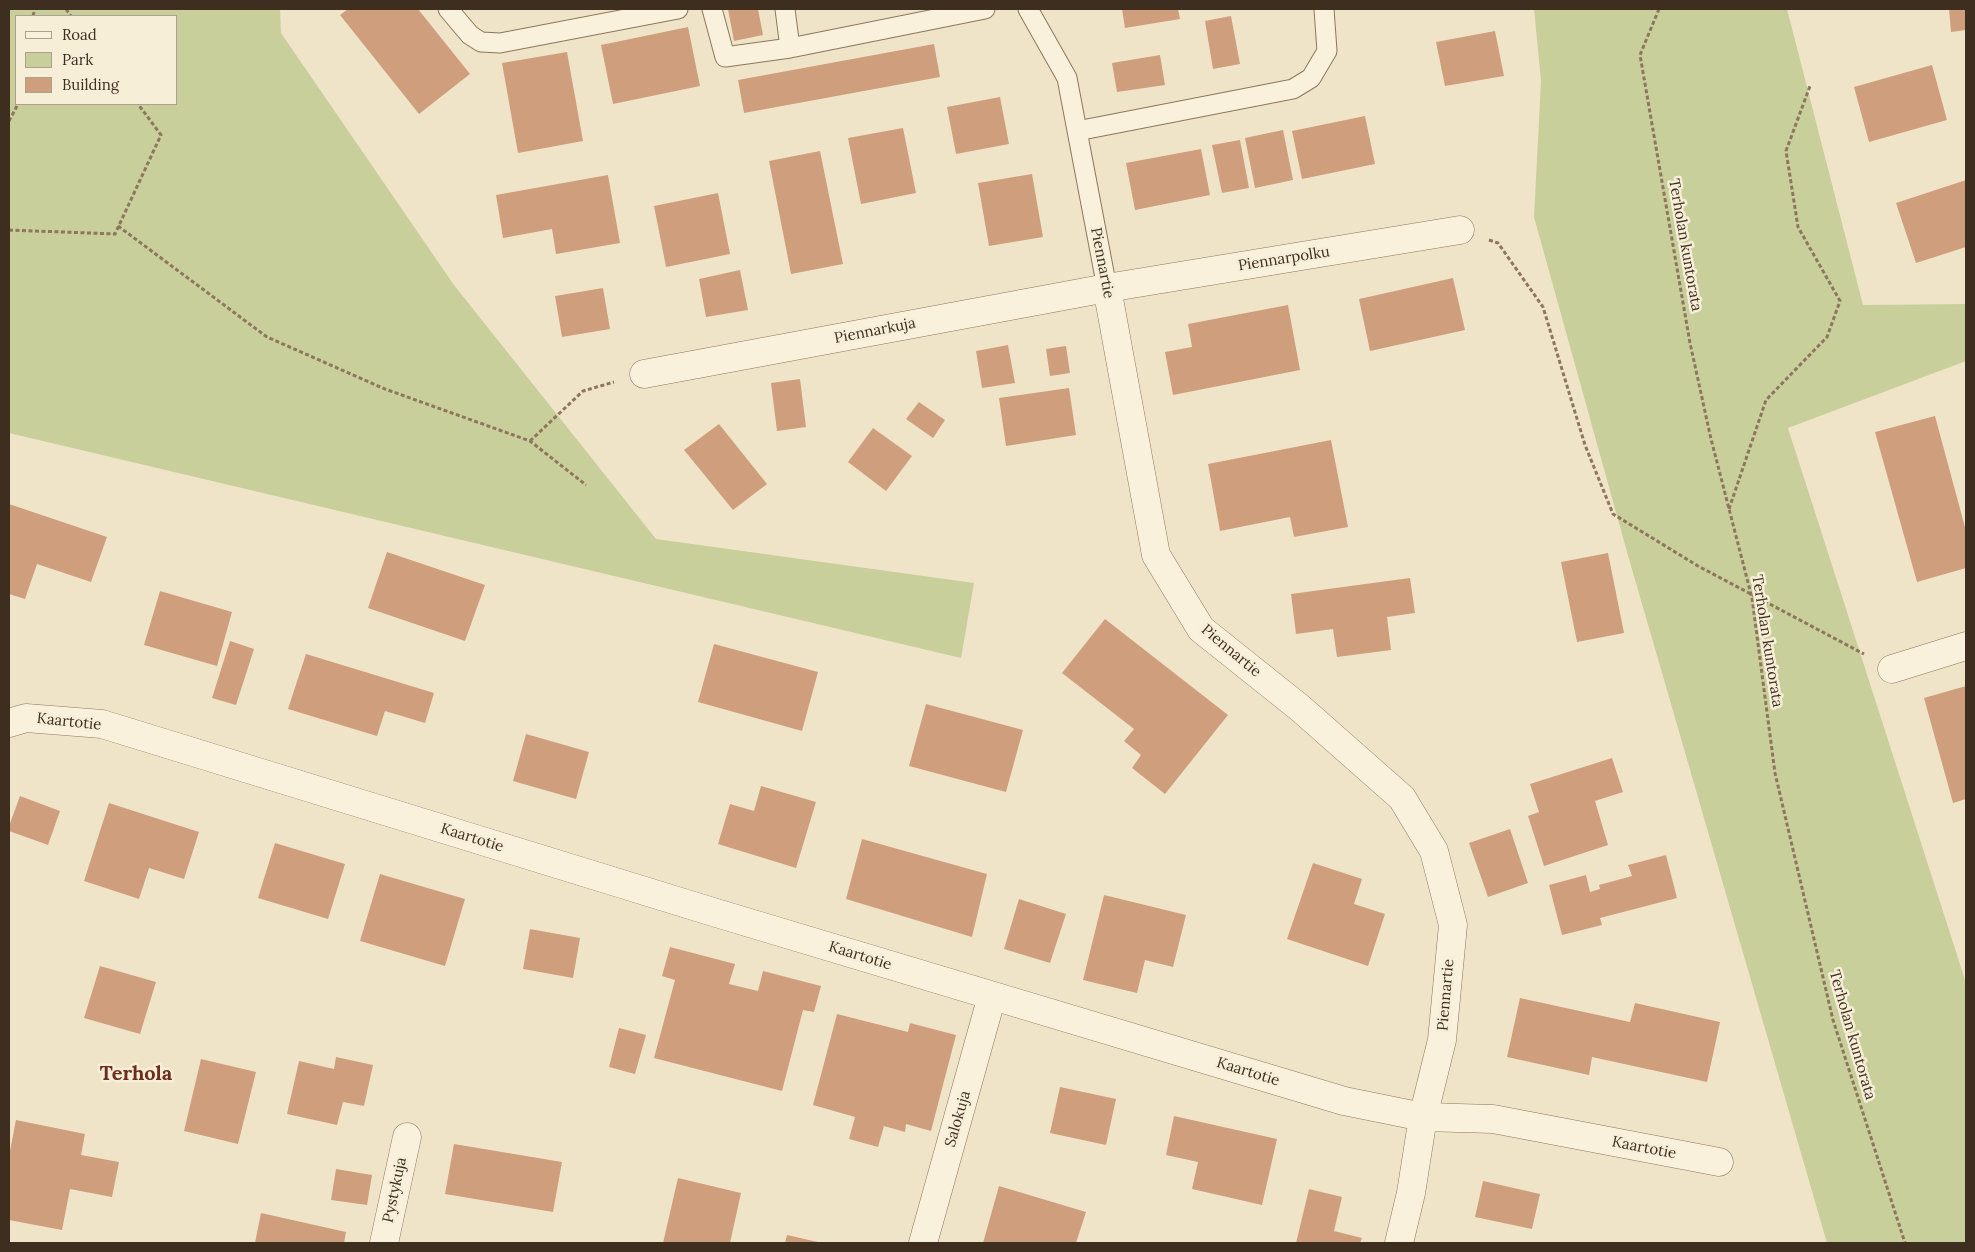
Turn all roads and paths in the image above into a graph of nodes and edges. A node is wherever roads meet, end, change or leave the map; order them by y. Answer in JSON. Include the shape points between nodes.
{"nodes":[{"id":1,"x":448,"y":9,"type":"edge"},
{"id":2,"x":678,"y":9,"type":"edge"},
{"id":3,"x":712,"y":9,"type":"edge"},
{"id":4,"x":785,"y":9,"type":"edge"},
{"id":5,"x":985,"y":9,"type":"edge"},
{"id":6,"x":1028,"y":9,"type":"edge"},
{"id":7,"x":1324,"y":9,"type":"edge"},
{"id":8,"x":1659,"y":9,"type":"edge"},
{"id":9,"x":790,"y":48,"type":"junction"},
{"id":10,"x":1810,"y":86,"type":"dead end"},
{"id":11,"x":17,"y":105,"type":"edge"},
{"id":12,"x":139,"y":105,"type":"edge"},
{"id":13,"x":9,"y":120,"type":"edge"},
{"id":14,"x":1076,"y":130,"type":"junction"},
{"id":15,"x":118,"y":226,"type":"junction"},
{"id":16,"x":9,"y":230,"type":"edge"},
{"id":17,"x":1460,"y":230,"type":"joint"},
{"id":18,"x":1107,"y":288,"type":"junction"},
{"id":19,"x":644,"y":374,"type":"joint"},
{"id":20,"x":530,"y":440,"type":"junction"},
{"id":21,"x":586,"y":485,"type":"dead end"},
{"id":22,"x":1729,"y":510,"type":"junction"},
{"id":23,"x":1751,"y":594,"type":"junction"},
{"id":24,"x":1966,"y":646,"type":"edge"},
{"id":25,"x":1892,"y":669,"type":"joint"},
{"id":26,"x":9,"y":723,"type":"edge"},
{"id":27,"x":992,"y":996,"type":"junction"},
{"id":28,"x":1423,"y":1117,"type":"junction"},
{"id":29,"x":407,"y":1137,"type":"dead end"},
{"id":30,"x":1719,"y":1162,"type":"dead end"},
{"id":31,"x":384,"y":1243,"type":"edge"},
{"id":32,"x":923,"y":1243,"type":"edge"},
{"id":33,"x":1399,"y":1243,"type":"edge"},
{"id":34,"x":1905,"y":1243,"type":"edge"}],
"edges":[{"from":1,"to":2,"type":"lane","via":[[470,35],[481,42],[500,43]]},
{"from":3,"to":9,"type":"lane","via":[[724,57]]},
{"from":4,"to":9,"type":"lane"},
{"from":5,"to":9,"type":"lane"},
{"from":6,"to":14,"type":"lane","name":"Piennartie","via":[[1067,78]]},
{"from":7,"to":14,"type":"lane","via":[[1327,51],[1311,78],[1293,89]]},
{"from":8,"to":22,"type":"path","name":"Terholan kuntorata","via":[[1640,55],[1690,343]]},
{"from":10,"to":22,"type":"path","via":[[1786,151],[1798,227],[1840,301],[1827,337],[1766,400]]},
{"from":11,"to":13,"type":"path"},
{"from":12,"to":15,"type":"path","via":[[161,135]]},
{"from":14,"to":18,"type":"lane","name":"Piennartie"},
{"from":15,"to":16,"type":"path","via":[[115,234]]},
{"from":15,"to":20,"type":"path","via":[[267,337],[385,389]]},
{"from":17,"to":18,"type":"street","name":"Piennarpolku"},
{"from":17,"to":23,"type":"path","via":[[1498,243],[1543,307],[1585,445],[1613,514]]},
{"from":18,"to":19,"type":"street","name":"Piennarkuja"},
{"from":18,"to":28,"type":"street","name":"Piennartie","via":[[1156,555],[1201,629],[1300,708],[1402,798],[1434,851],[1453,925],[1442,1040]]},
{"from":19,"to":20,"type":"path","via":[[583,391]]},
{"from":20,"to":21,"type":"path"},
{"from":22,"to":23,"type":"path","name":"Terholan kuntorata"},
{"from":23,"to":25,"type":"path"},
{"from":23,"to":34,"type":"path","name":"Terholan kuntorata","via":[[1775,773],[1833,1020]]},
{"from":24,"to":25,"type":"street"},
{"from":26,"to":27,"type":"street","name":"Kaartotie","via":[[26,718],[102,724]]},
{"from":27,"to":28,"type":"street","name":"Kaartotie","via":[[1344,1101]]},
{"from":27,"to":32,"type":"street","name":"Salokuja"},
{"from":28,"to":30,"type":"street","name":"Kaartotie","via":[[1493,1119]]},
{"from":28,"to":33,"type":"street","name":"Piennartie"},
{"from":29,"to":31,"type":"street","name":"Pystykuja"}]}
